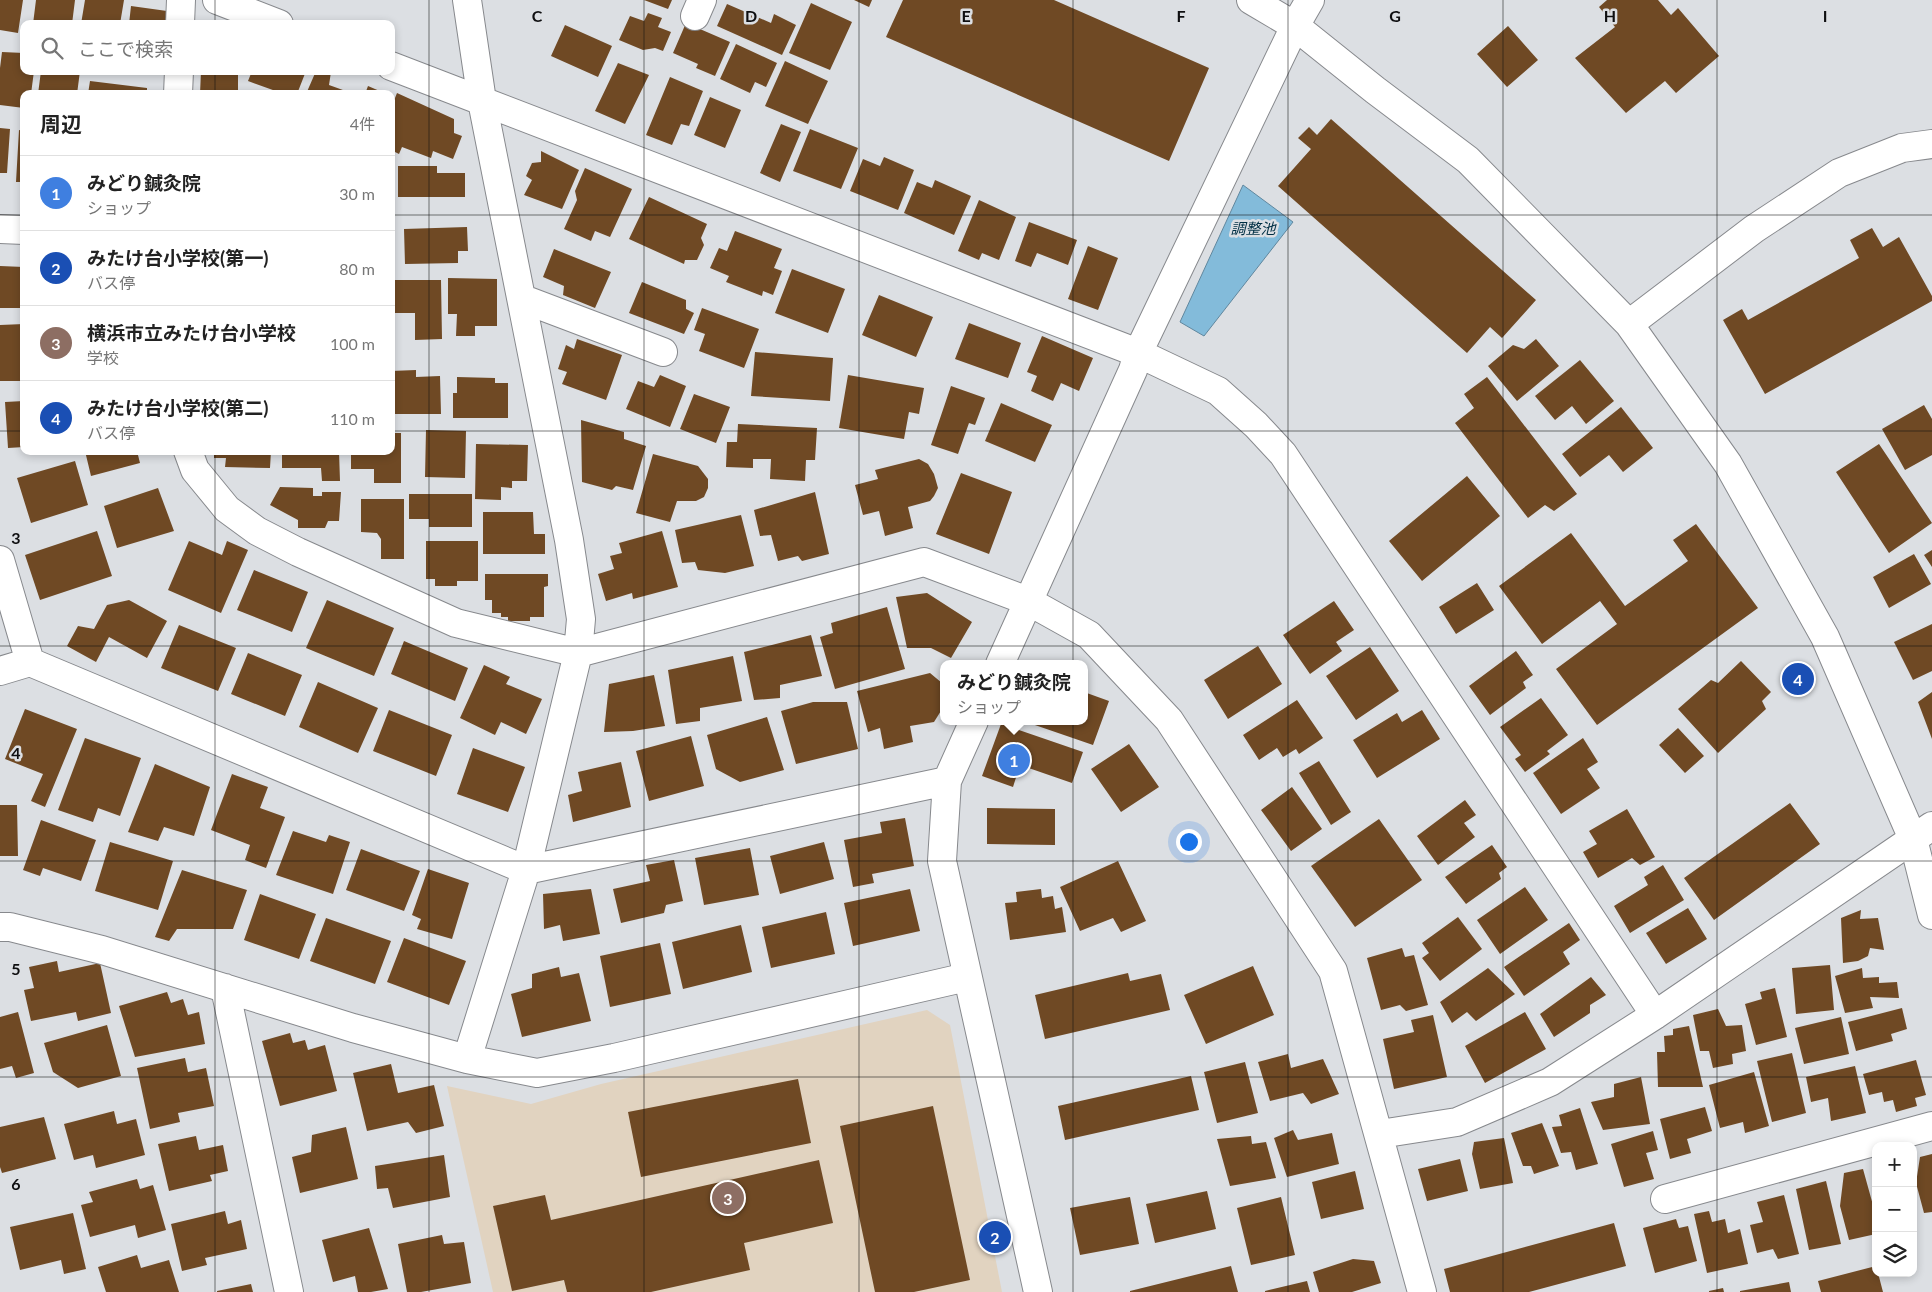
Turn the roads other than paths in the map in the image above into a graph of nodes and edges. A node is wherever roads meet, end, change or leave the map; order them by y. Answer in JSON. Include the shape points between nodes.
{"nodes":[{"id":1,"x":181,"y":0,"type":"edge"},
{"id":2,"x":216,"y":0,"type":"edge"},
{"id":3,"x":467,"y":0,"type":"edge"},
{"id":4,"x":1251,"y":0,"type":"edge"},
{"id":5,"x":1310,"y":0,"type":"edge"},
{"id":6,"x":180,"y":20,"type":"edge"},
{"id":7,"x":268,"y":20,"type":"edge"},
{"id":8,"x":1294,"y":26,"type":"junction"},
{"id":9,"x":395,"y":68,"type":"edge"},
{"id":10,"x":179,"y":75,"type":"edge"},
{"id":11,"x":178,"y":90,"type":"edge"},
{"id":12,"x":482,"y":101,"type":"junction"},
{"id":13,"x":1932,"y":144,"type":"edge"},
{"id":14,"x":0,"y":229,"type":"edge"},
{"id":15,"x":20,"y":230,"type":"edge"},
{"id":16,"x":523,"y":299,"type":"junction"},
{"id":17,"x":1629,"y":324,"type":"junction"},
{"id":18,"x":663,"y":352,"type":"dead end"},
{"id":19,"x":1138,"y":352,"type":"junction"},
{"id":20,"x":189,"y":455,"type":"edge"},
{"id":21,"x":0,"y":560,"type":"edge"},
{"id":22,"x":1028,"y":600,"type":"junction"},
{"id":23,"x":578,"y":653,"type":"junction"},
{"id":24,"x":1002,"y":660,"type":"edge"},
{"id":25,"x":30,"y":662,"type":"junction"},
{"id":26,"x":0,"y":671,"type":"edge"},
{"id":27,"x":972,"y":725,"type":"edge"},
{"id":28,"x":946,"y":781,"type":"junction"},
{"id":29,"x":1923,"y":832,"type":"edge"},
{"id":30,"x":526,"y":870,"type":"junction"},
{"id":31,"x":1932,"y":915,"type":"edge"},
{"id":32,"x":0,"y":927,"type":"edge"},
{"id":33,"x":967,"y":978,"type":"junction"},
{"id":34,"x":225,"y":988,"type":"junction"},
{"id":35,"x":1655,"y":1015,"type":"junction"},
{"id":36,"x":467,"y":1059,"type":"junction"},
{"id":37,"x":1932,"y":1126,"type":"edge"},
{"id":38,"x":1380,"y":1134,"type":"junction"},
{"id":39,"x":1665,"y":1199,"type":"dead end"},
{"id":40,"x":289,"y":1292,"type":"edge"},
{"id":41,"x":1038,"y":1292,"type":"edge"},
{"id":42,"x":1422,"y":1292,"type":"edge"}],
"edges":[{"from":1,"to":6,"type":"street"},
{"from":2,"to":7,"type":"street"},
{"from":3,"to":12,"type":"street"},
{"from":4,"to":8,"type":"street"},
{"from":5,"to":8,"type":"street"},
{"from":8,"to":17,"type":"street","via":[[1468,160]]},
{"from":8,"to":19,"type":"street"},
{"from":9,"to":12,"type":"street"},
{"from":10,"to":11,"type":"street"},
{"from":12,"to":16,"type":"street"},
{"from":12,"to":19,"type":"street"},
{"from":13,"to":17,"type":"street","via":[[1902,148],[1840,173],[1754,230]]},
{"from":14,"to":15,"type":"street"},
{"from":16,"to":18,"type":"street"},
{"from":16,"to":23,"type":"street","via":[[569,540],[581,619]]},
{"from":17,"to":29,"type":"street","via":[[1728,464],[1825,637]]},
{"from":19,"to":22,"type":"street","via":[[1133,370]]},
{"from":19,"to":35,"type":"street","via":[[1218,390],[1283,454]]},
{"from":20,"to":23,"type":"street","via":[[195,470],[227,509],[257,531],[298,552],[456,623]]},
{"from":21,"to":25,"type":"street"},
{"from":22,"to":23,"type":"street","via":[[924,562]]},
{"from":22,"to":24,"type":"street"},
{"from":22,"to":38,"type":"street","via":[[1089,635],[1169,720],[1334,971]]},
{"from":23,"to":30,"type":"street"},
{"from":25,"to":26,"type":"street"},
{"from":25,"to":30,"type":"street"},
{"from":27,"to":28,"type":"street"},
{"from":28,"to":30,"type":"street"},
{"from":28,"to":33,"type":"street","via":[[942,861]]},
{"from":29,"to":31,"type":"street"},
{"from":29,"to":35,"type":"street"},
{"from":30,"to":36,"type":"street"},
{"from":32,"to":34,"type":"street","via":[[102,950]]},
{"from":33,"to":36,"type":"street","via":[[537,1074]]},
{"from":33,"to":41,"type":"street"},
{"from":34,"to":36,"type":"street"},
{"from":34,"to":40,"type":"street"},
{"from":35,"to":38,"type":"street","via":[[1550,1082],[1457,1122]]},
{"from":37,"to":39,"type":"street"},
{"from":38,"to":42,"type":"street"}]}
